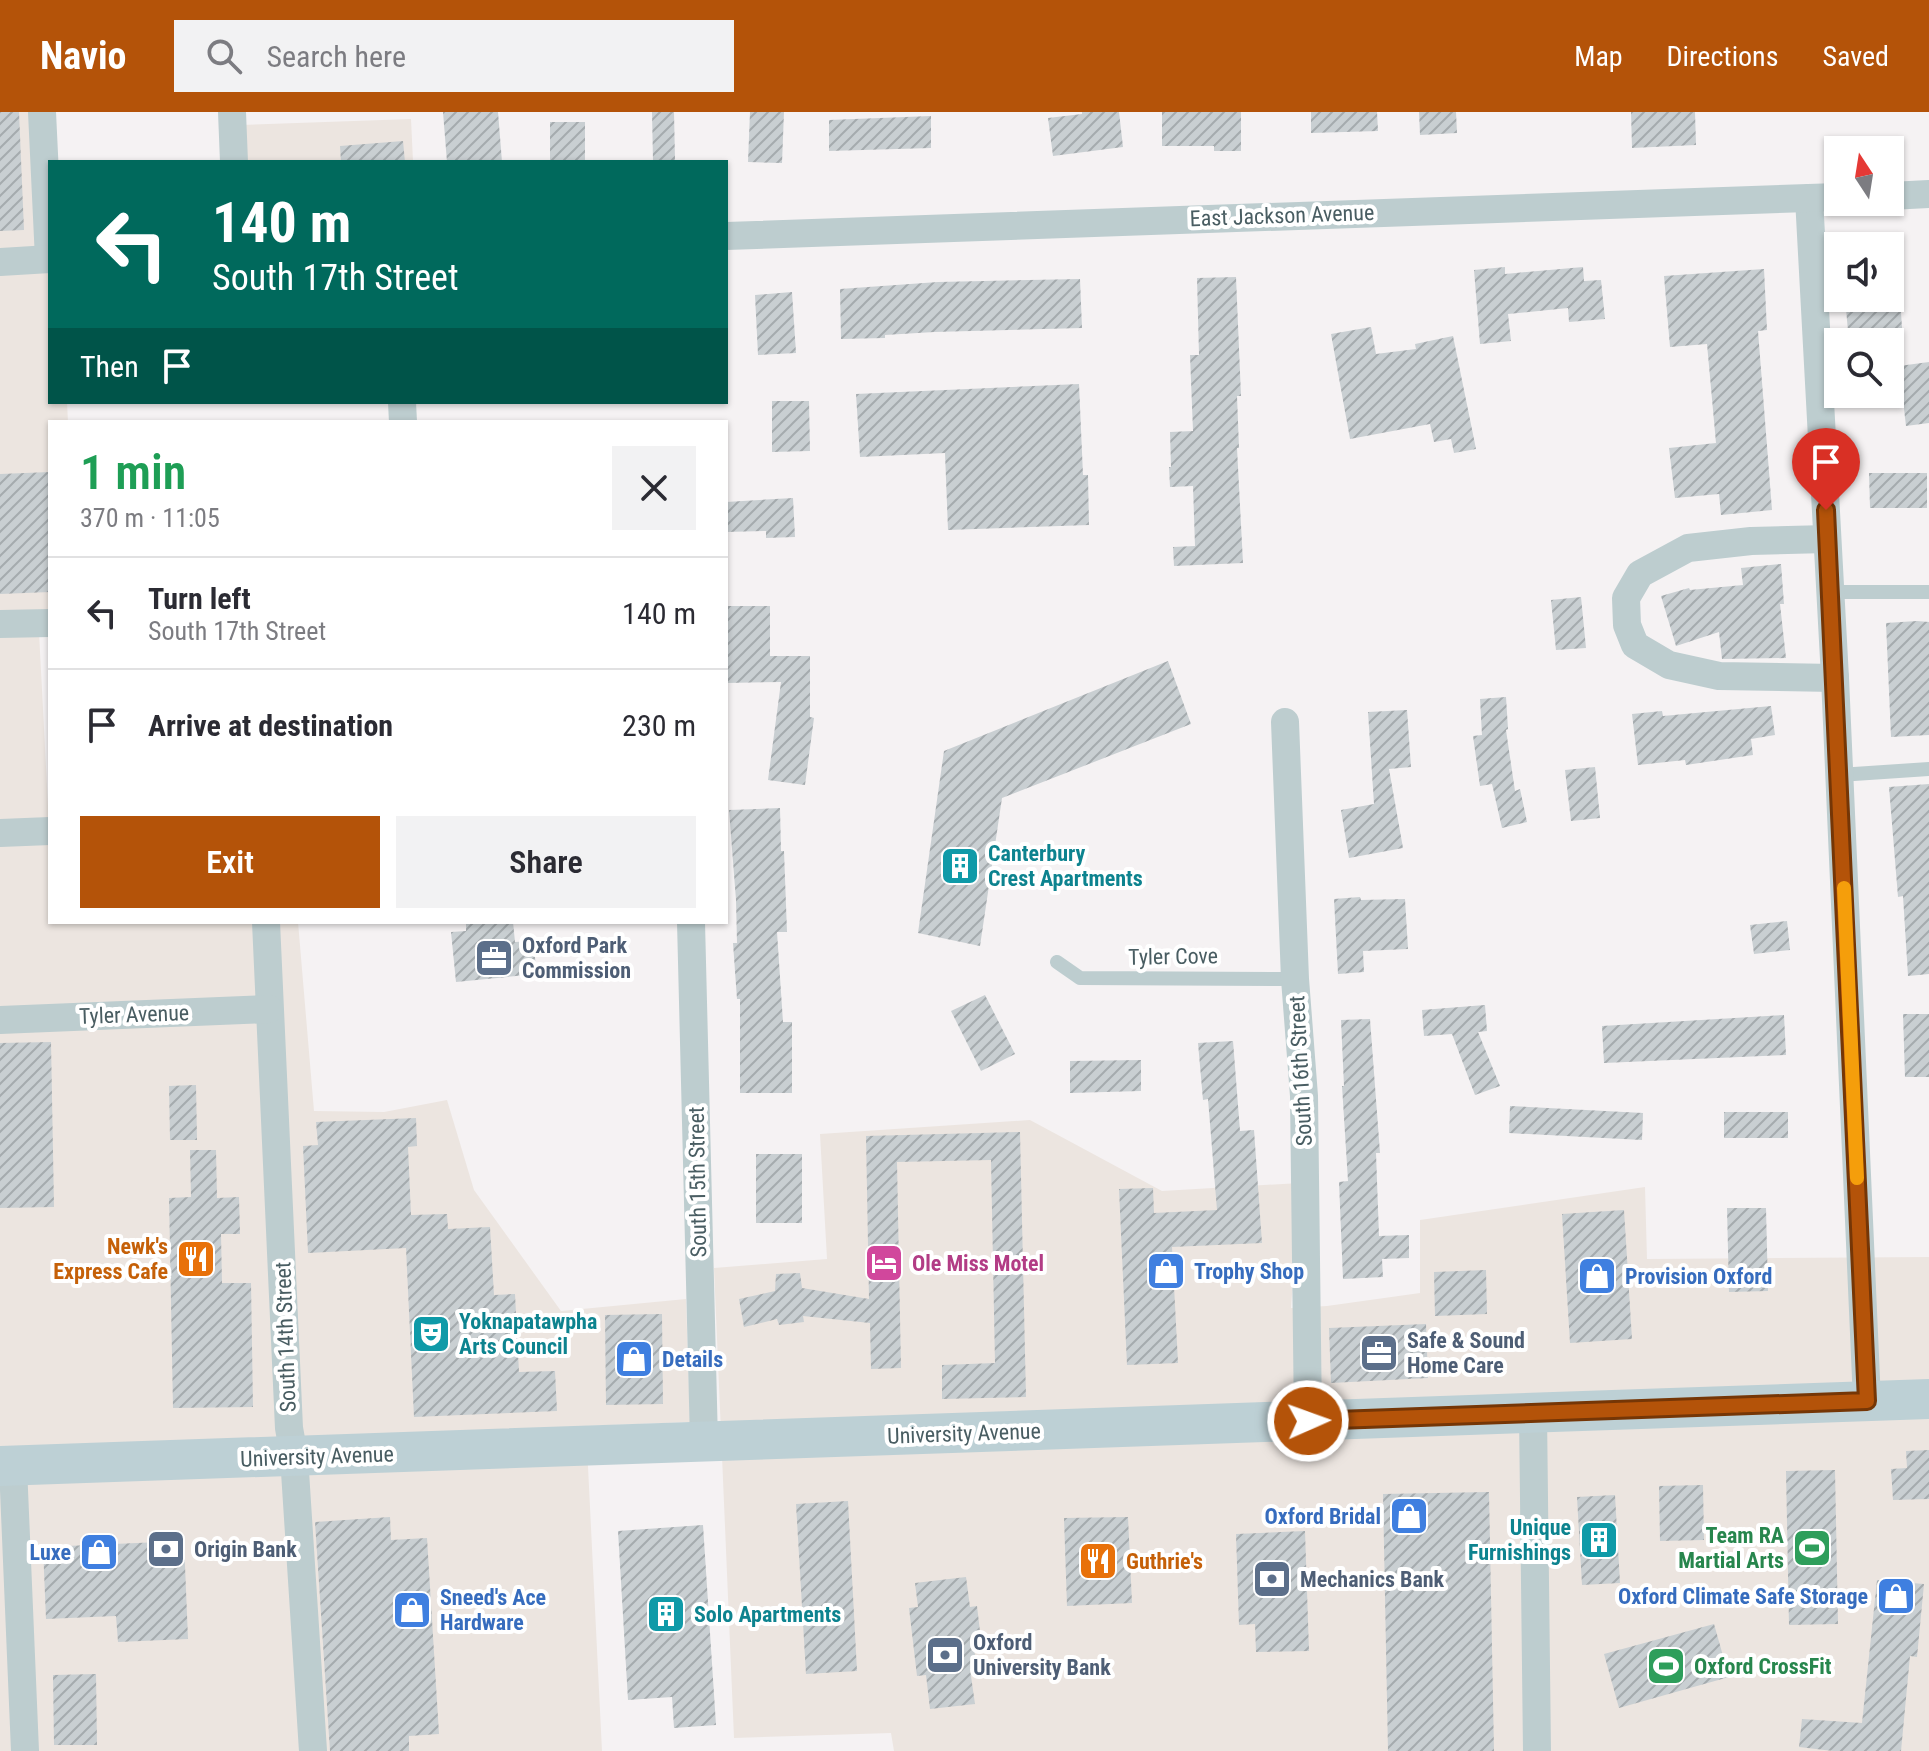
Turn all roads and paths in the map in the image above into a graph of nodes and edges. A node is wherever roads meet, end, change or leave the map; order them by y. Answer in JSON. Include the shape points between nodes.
{"nodes":[{"id":1,"x":42,"y":112,"type":"edge"},
{"id":2,"x":232,"y":112,"type":"edge"},
{"id":3,"x":234,"y":160,"type":"edge"},
{"id":4,"x":1929,"y":194,"type":"edge"},
{"id":5,"x":1904,"y":195,"type":"edge"},
{"id":6,"x":1824,"y":197,"type":"edge"},
{"id":7,"x":1809,"y":198,"type":"junction"},
{"id":8,"x":728,"y":236,"type":"edge"},
{"id":9,"x":48,"y":238,"type":"edge"},
{"id":10,"x":48,"y":259,"type":"edge"},
{"id":11,"x":0,"y":262,"type":"edge"},
{"id":12,"x":1827,"y":539,"type":"junction"},
{"id":13,"x":1830,"y":592,"type":"junction"},
{"id":14,"x":1929,"y":592,"type":"edge"},
{"id":15,"x":48,"y":623,"type":"edge"},
{"id":16,"x":0,"y":624,"type":"edge"},
{"id":17,"x":1835,"y":678,"type":"junction"},
{"id":18,"x":1285,"y":722,"type":"dead end"},
{"id":19,"x":1929,"y":769,"type":"edge"},
{"id":20,"x":1839,"y":775,"type":"junction"},
{"id":21,"x":48,"y":831,"type":"edge"},
{"id":22,"x":0,"y":833,"type":"edge"},
{"id":23,"x":266,"y":924,"type":"edge"},
{"id":24,"x":691,"y":924,"type":"edge"},
{"id":25,"x":1057,"y":962,"type":"dead end"},
{"id":26,"x":1295,"y":979,"type":"junction"},
{"id":27,"x":269,"y":1009,"type":"junction"},
{"id":28,"x":0,"y":1020,"type":"edge"},
{"id":29,"x":1929,"y":1399,"type":"edge"},
{"id":30,"x":1867,"y":1401,"type":"junction"},
{"id":31,"x":1533,"y":1413,"type":"junction"},
{"id":32,"x":1308,"y":1421,"type":"junction"},
{"id":33,"x":704,"y":1442,"type":"junction"},
{"id":34,"x":294,"y":1456,"type":"junction"},
{"id":35,"x":7,"y":1466,"type":"edge"},
{"id":36,"x":25,"y":1751,"type":"edge"},
{"id":37,"x":313,"y":1751,"type":"edge"},
{"id":38,"x":1537,"y":1751,"type":"edge"}],
"edges":[{"from":1,"to":9,"type":"street"},
{"from":2,"to":3,"type":"street"},
{"from":4,"to":5,"type":"street"},
{"from":6,"to":7,"type":"street","name":"East Jackson Avenue"},
{"from":7,"to":8,"type":"street","name":"East Jackson Avenue"},
{"from":7,"to":12,"type":"street"},
{"from":10,"to":11,"type":"street"},
{"from":12,"to":13,"type":"street"},
{"from":12,"to":17,"type":"street","via":[[1688,548],[1640,574],[1626,598],[1627,625],[1635,645],[1669,665],[1719,676]]},
{"from":13,"to":14,"type":"lane"},
{"from":13,"to":17,"type":"street"},
{"from":15,"to":16,"type":"street"},
{"from":17,"to":20,"type":"street"},
{"from":18,"to":26,"type":"street","name":"South 16th Street"},
{"from":19,"to":20,"type":"lane"},
{"from":20,"to":30,"type":"street"},
{"from":21,"to":22,"type":"street"},
{"from":23,"to":27,"type":"street","name":"South 14th Street"},
{"from":24,"to":33,"type":"street","name":"South 15th Street"},
{"from":25,"to":26,"type":"lane","name":"Tyler Cove","via":[[1080,978]]},
{"from":26,"to":32,"type":"street","name":"South 16th Street","via":[[1304,1096]]},
{"from":27,"to":28,"type":"street","name":"Tyler Avenue"},
{"from":27,"to":34,"type":"street","name":"South 14th Street"},
{"from":29,"to":30,"type":"main road","name":"University Avenue"},
{"from":30,"to":31,"type":"main road","name":"University Avenue"},
{"from":31,"to":32,"type":"main road","name":"University Avenue"},
{"from":31,"to":38,"type":"street"},
{"from":32,"to":33,"type":"main road","name":"University Avenue"},
{"from":33,"to":34,"type":"main road","name":"University Avenue"},
{"from":34,"to":35,"type":"main road","name":"University Avenue"},
{"from":34,"to":37,"type":"street","name":"South 14th Street"},
{"from":35,"to":36,"type":"street"}]}
